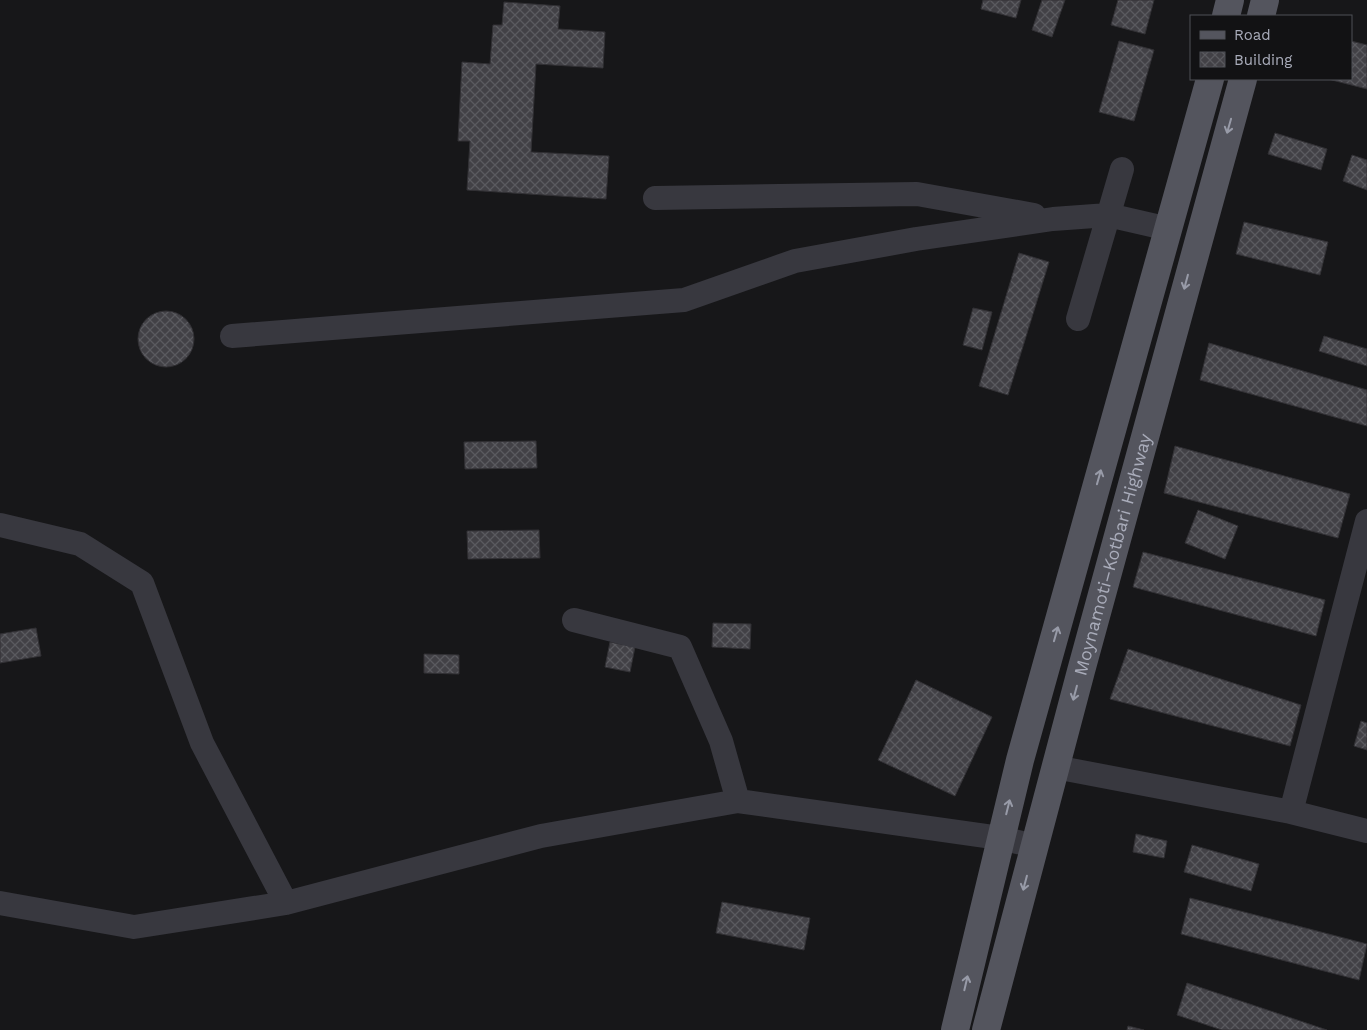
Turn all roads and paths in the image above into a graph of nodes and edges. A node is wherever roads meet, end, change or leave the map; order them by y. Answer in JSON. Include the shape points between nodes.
{"nodes":[{"id":1,"x":1230,"y":0,"type":"edge"},
{"id":2,"x":1265,"y":0,"type":"edge"},
{"id":3,"x":1226,"y":15,"type":"edge"},
{"id":4,"x":1261,"y":15,"type":"edge"},
{"id":5,"x":1210,"y":80,"type":"edge"},
{"id":6,"x":1243,"y":80,"type":"edge"},
{"id":7,"x":1122,"y":169,"type":"dead end"},
{"id":8,"x":1185,"y":172,"type":"junction"},
{"id":9,"x":1214,"y":180,"type":"junction"},
{"id":10,"x":655,"y":198,"type":"dead end"},
{"id":11,"x":1108,"y":215,"type":"junction"},
{"id":12,"x":1053,"y":219,"type":"junction"},
{"id":13,"x":1168,"y":229,"type":"junction"},
{"id":14,"x":1078,"y":318,"type":"dead end"},
{"id":15,"x":232,"y":336,"type":"dead end"},
{"id":16,"x":1367,"y":521,"type":"edge"},
{"id":17,"x":0,"y":525,"type":"edge"},
{"id":18,"x":574,"y":620,"type":"dead end"},
{"id":19,"x":1056,"y":767,"type":"junction"},
{"id":20,"x":738,"y":801,"type":"junction"},
{"id":21,"x":1291,"y":812,"type":"junction"},
{"id":22,"x":1367,"y":831,"type":"edge"},
{"id":23,"x":1000,"y":838,"type":"junction"},
{"id":24,"x":1035,"y":846,"type":"junction"},
{"id":25,"x":0,"y":903,"type":"edge"},
{"id":26,"x":286,"y":903,"type":"junction"},
{"id":27,"x":955,"y":1030,"type":"edge"},
{"id":28,"x":986,"y":1030,"type":"edge"}],
"edges":[{"from":1,"to":3,"type":"main road"},
{"from":2,"to":4,"type":"main road"},
{"from":5,"to":8,"type":"main road","name":"Moynamoti–Kotbari Highway"},
{"from":6,"to":9,"type":"main road","name":"Moynamoti–Kotbari Highway","one_way":true},
{"from":7,"to":11,"type":"street"},
{"from":8,"to":9,"type":"main road"},
{"from":8,"to":13,"type":"main road","name":"Moynamoti–Kotbari Highway"},
{"from":9,"to":19,"type":"main road","name":"Moynamoti–Kotbari Highway","one_way":true},
{"from":10,"to":12,"type":"street","via":[[917,194]]},
{"from":11,"to":12,"type":"street"},
{"from":11,"to":13,"type":"street"},
{"from":11,"to":14,"type":"street"},
{"from":12,"to":15,"type":"street","via":[[795,261],[684,300]]},
{"from":23,"to":13,"type":"main road","name":"Moynamoti–Kotbari Highway","one_way":true},
{"from":16,"to":21,"type":"street"},
{"from":17,"to":26,"type":"street","via":[[80,544],[142,583],[202,743]]},
{"from":18,"to":20,"type":"street","via":[[680,647],[721,741]]},
{"from":19,"to":21,"type":"street"},
{"from":19,"to":24,"type":"main road","name":"Moynamoti–Kotbari Highway"},
{"from":20,"to":23,"type":"street"},
{"from":20,"to":26,"type":"street","via":[[541,836]]},
{"from":21,"to":22,"type":"street"},
{"from":23,"to":24,"type":"street"},
{"from":27,"to":23,"type":"main road","name":"Moynamoti–Kotbari Highway","one_way":true},
{"from":24,"to":28,"type":"main road","name":"Moynamoti–Kotbari Highway","one_way":true},
{"from":25,"to":26,"type":"street","via":[[134,927]]}]}
